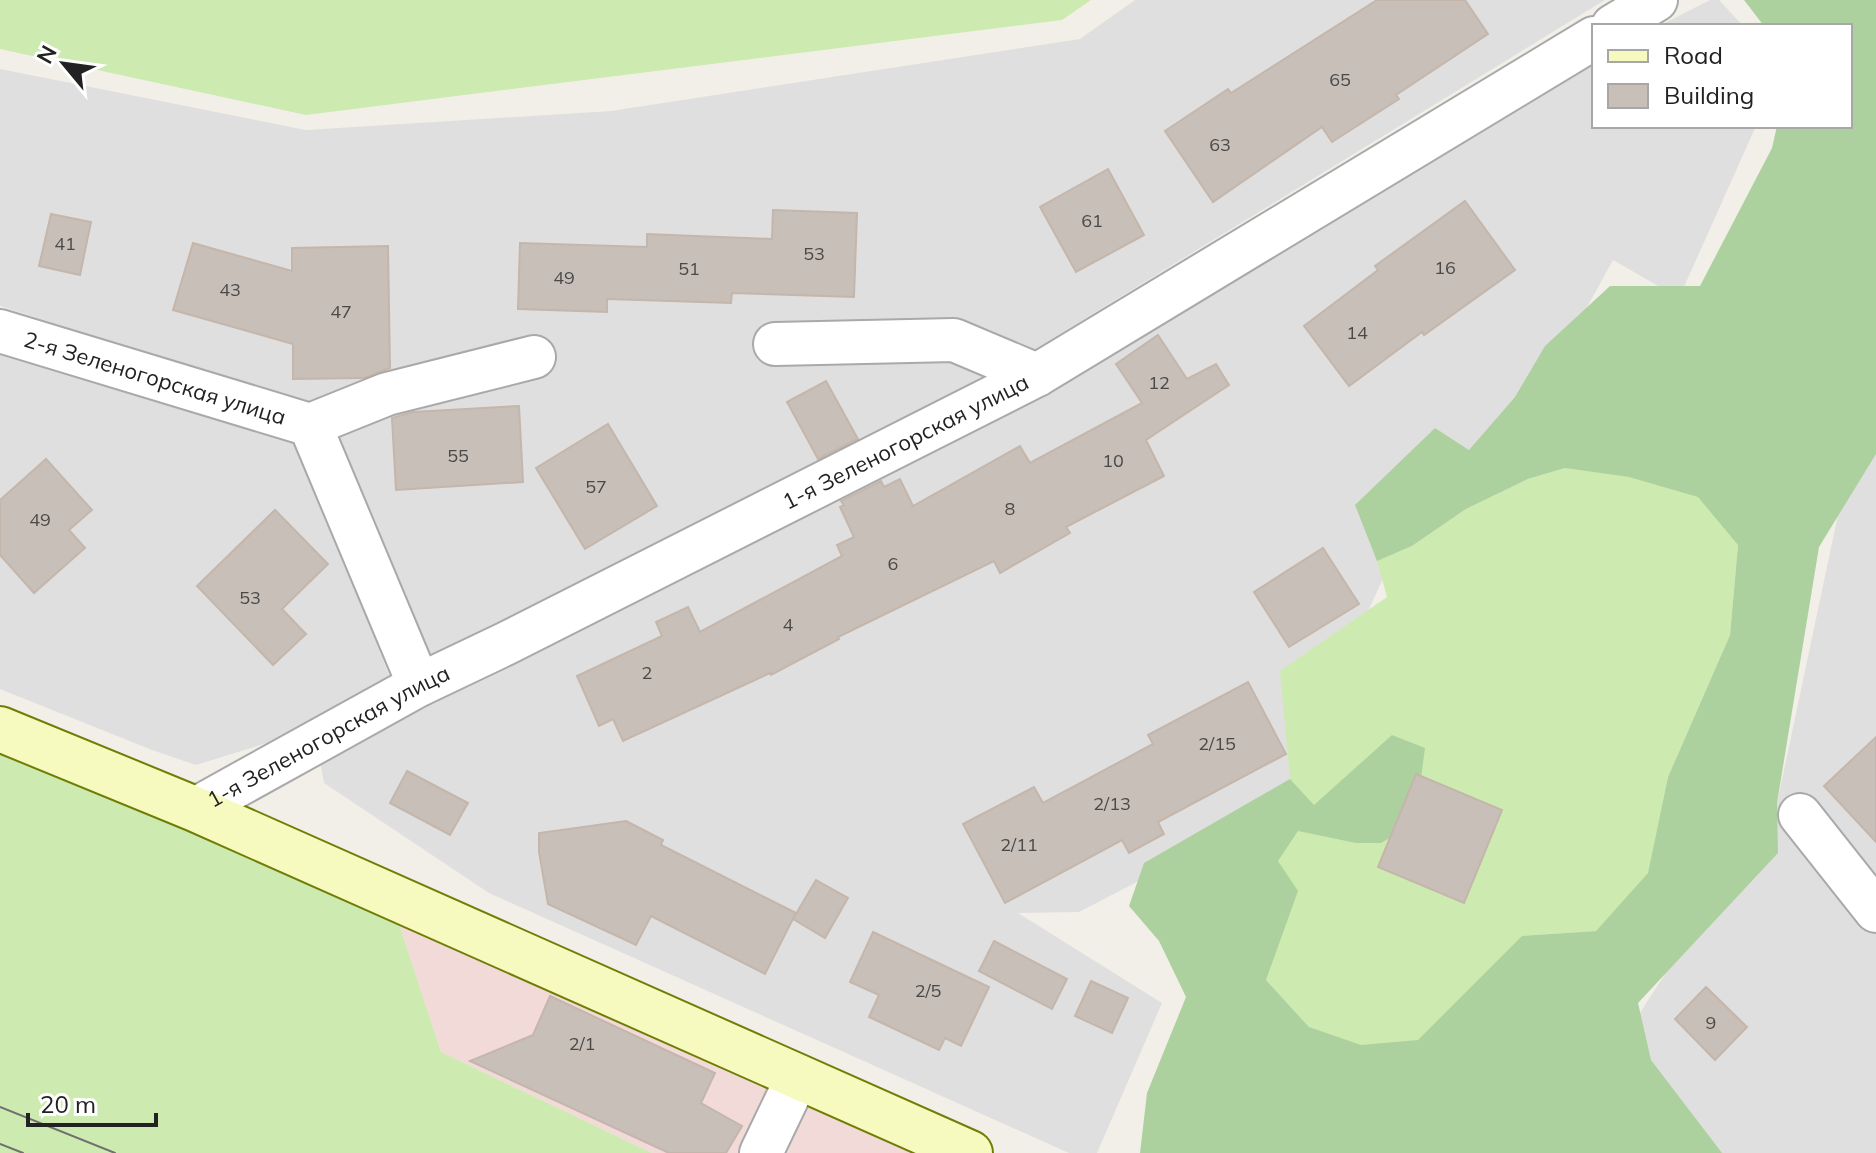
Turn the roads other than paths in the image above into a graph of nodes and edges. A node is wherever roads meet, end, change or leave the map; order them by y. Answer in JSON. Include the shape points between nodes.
{"nodes":[{"id":1,"x":1656,"y":0,"type":"edge"},
{"id":2,"x":1616,"y":24,"type":"edge"},
{"id":3,"x":1592,"y":39,"type":"edge"},
{"id":4,"x":0,"y":331,"type":"edge"},
{"id":5,"x":775,"y":344,"type":"dead end"},
{"id":6,"x":534,"y":357,"type":"dead end"},
{"id":7,"x":1037,"y":375,"type":"junction"},
{"id":8,"x":310,"y":425,"type":"junction"},
{"id":9,"x":419,"y":685,"type":"junction"},
{"id":10,"x":0,"y":729,"type":"edge"},
{"id":11,"x":195,"y":809,"type":"junction"},
{"id":12,"x":1800,"y":815,"type":"dead end"},
{"id":13,"x":1876,"y":911,"type":"edge"},
{"id":14,"x":798,"y":1076,"type":"junction"},
{"id":15,"x":761,"y":1153,"type":"edge"},
{"id":16,"x":970,"y":1153,"type":"edge"}],
"edges":[{"from":1,"to":2,"type":"street"},
{"from":3,"to":7,"type":"street","name":"1-я Зеленогорская улица"},
{"from":4,"to":8,"type":"street","name":"2-я Зеленогорская улица"},
{"from":5,"to":7,"type":"street","via":[[954,340]]},
{"from":6,"to":8,"type":"street","name":"2-я Зеленогорская улица","via":[[387,394]]},
{"from":7,"to":9,"type":"street","name":"1-я Зеленогорская улица"},
{"from":8,"to":9,"type":"street","name":"2-я Зеленогорская улица"},
{"from":9,"to":11,"type":"street","name":"1-я Зеленогорская улица"},
{"from":10,"to":11,"type":"main road","name":"1-я Зеленогорская улица"},
{"from":11,"to":14,"type":"main road","name":"1-я Зеленогорская улица"},
{"from":12,"to":13,"type":"street"},
{"from":14,"to":15,"type":"street"},
{"from":14,"to":16,"type":"main road","name":"1-я Зеленогорская улица"}]}
